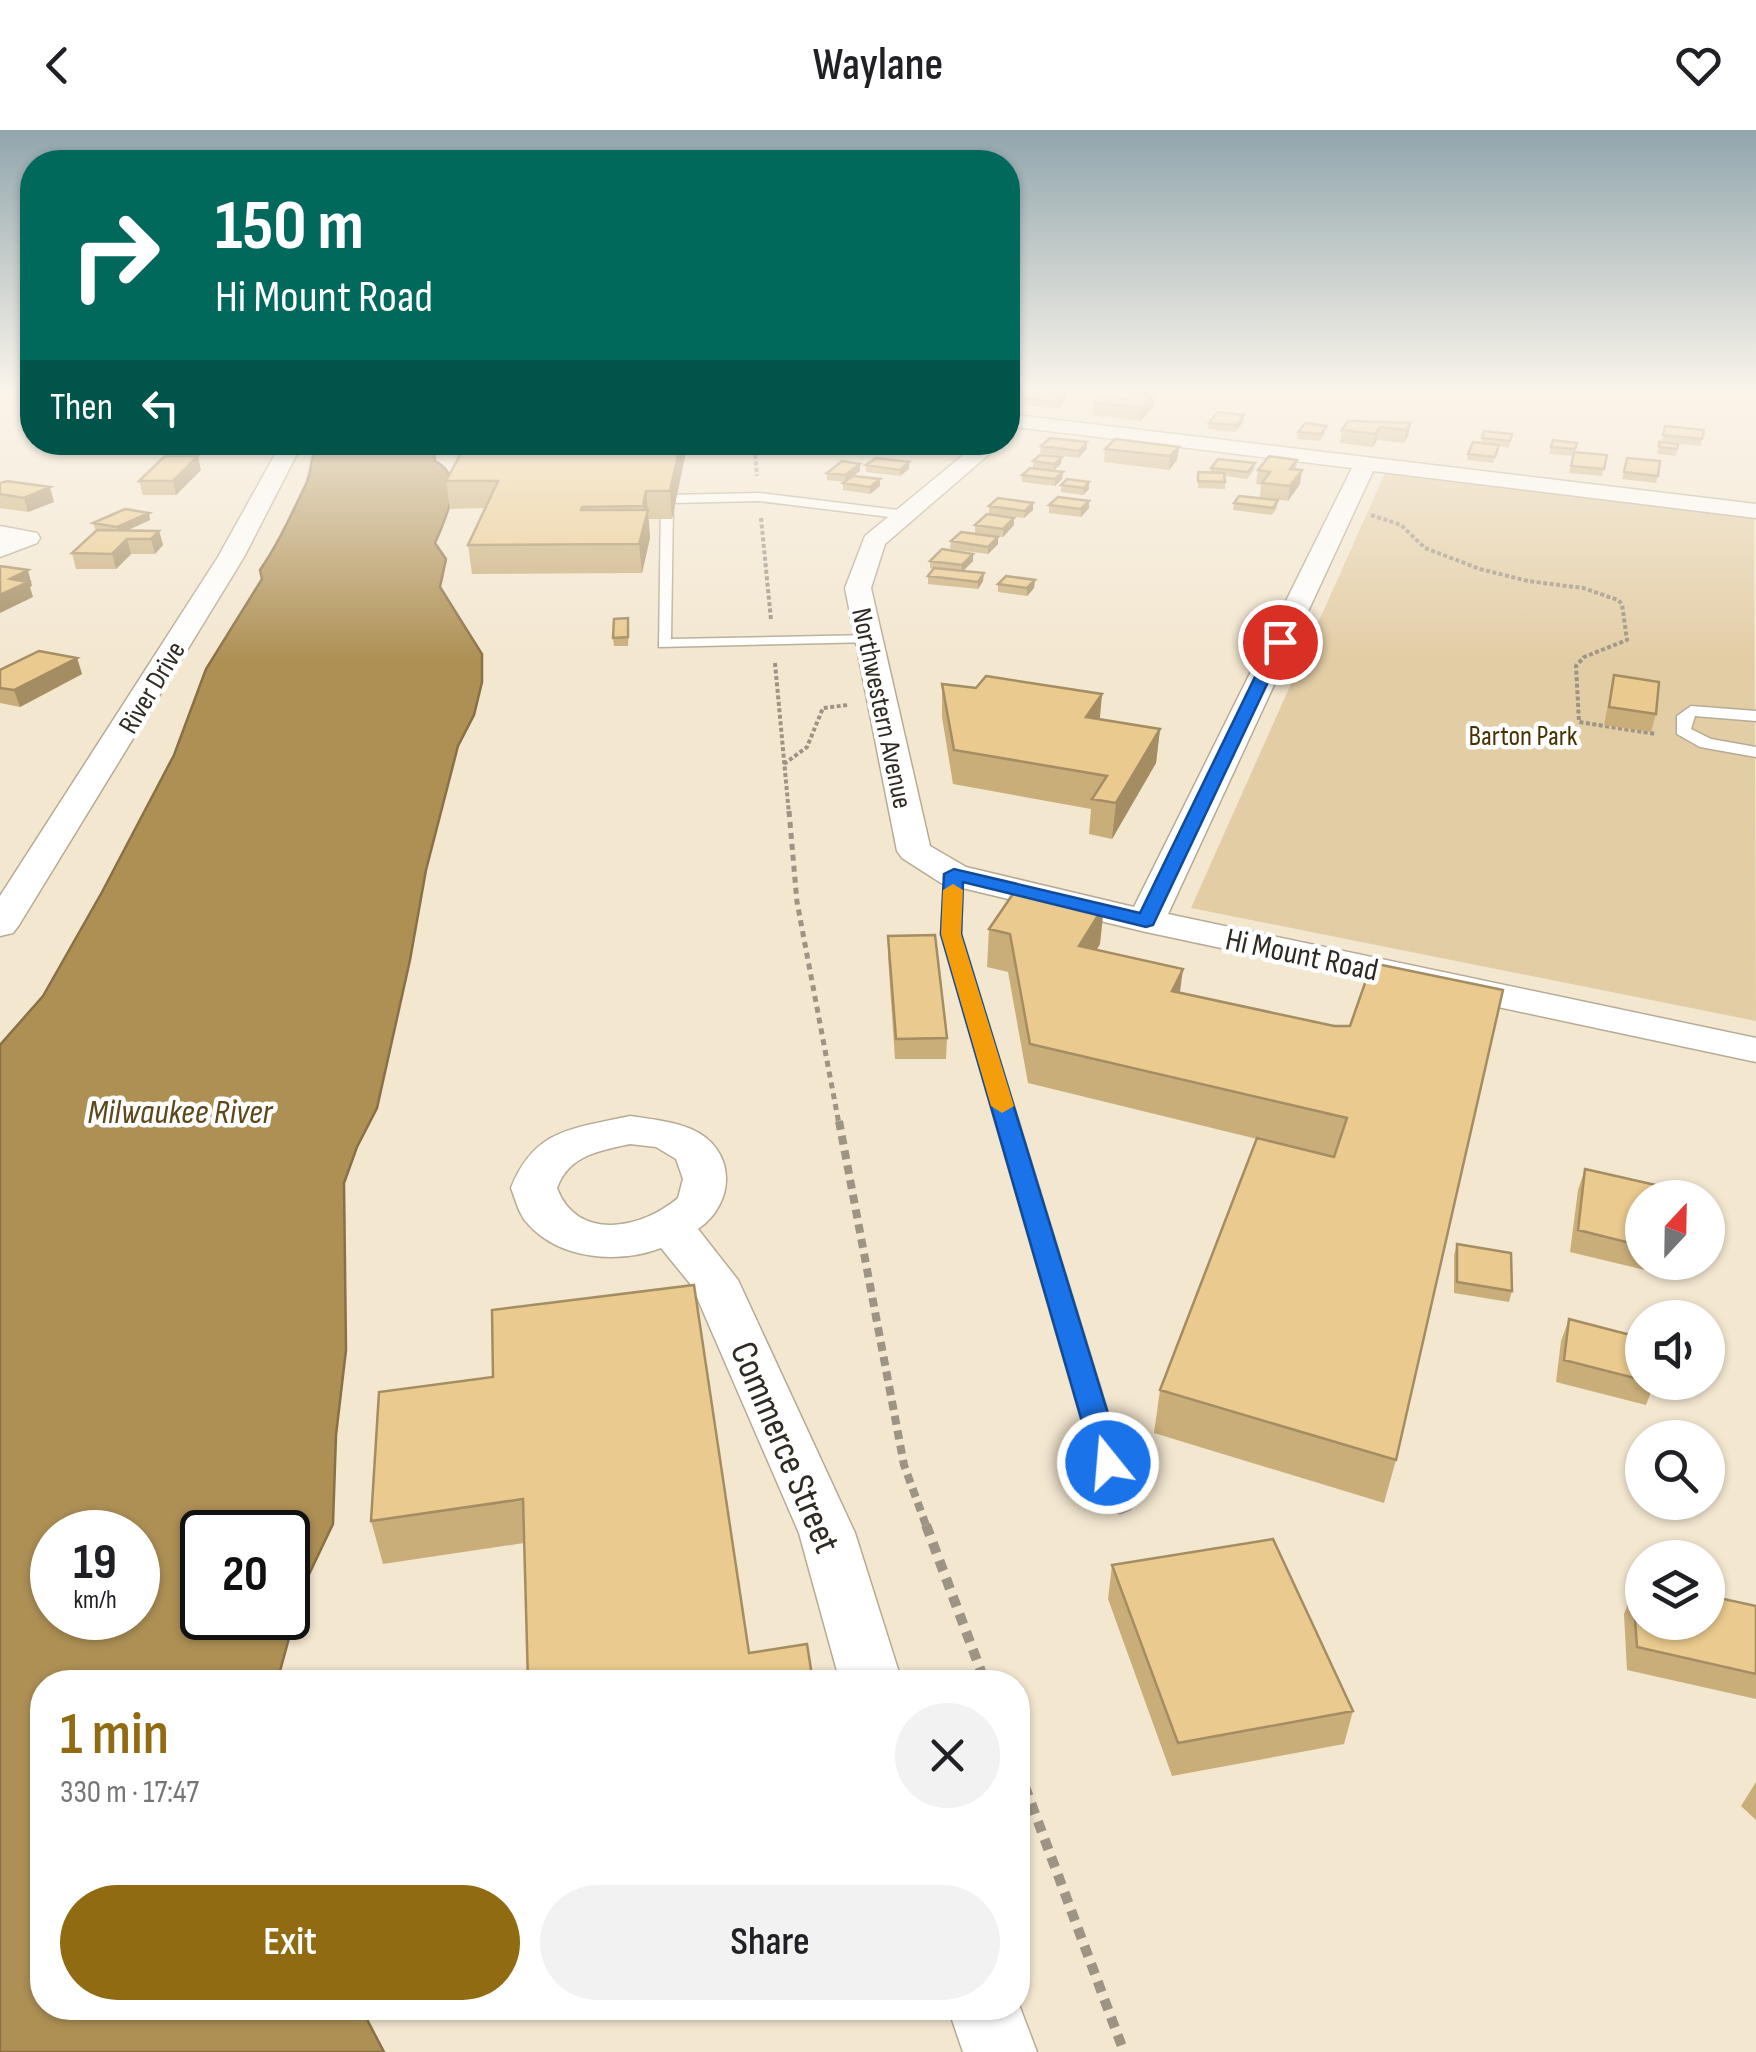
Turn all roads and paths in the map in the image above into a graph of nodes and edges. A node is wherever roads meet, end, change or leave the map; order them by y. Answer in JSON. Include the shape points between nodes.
{"nodes":[{"id":1,"x":272,"y":481,"type":"edge"},
{"id":2,"x":757,"y":481,"type":"edge"},
{"id":3,"x":947,"y":481,"type":"edge"},
{"id":4,"x":1357,"y":481,"type":"edge"},
{"id":5,"x":1498,"y":481,"type":"edge"},
{"id":6,"x":759,"y":498,"type":"junction"},
{"id":7,"x":1756,"y":511,"type":"edge"},
{"id":8,"x":1342,"y":512,"type":"junction"},
{"id":9,"x":906,"y":515,"type":"junction"},
{"id":10,"x":0,"y":533,"type":"edge"},
{"id":11,"x":0,"y":550,"type":"edge"},
{"id":12,"x":870,"y":640,"type":"junction"},
{"id":13,"x":774,"y":642,"type":"junction"},
{"id":14,"x":884,"y":702,"type":"junction"},
{"id":15,"x":1756,"y":716,"type":"edge"},
{"id":16,"x":1692,"y":738,"type":"junction"},
{"id":17,"x":1756,"y":752,"type":"edge"},
{"id":18,"x":783,"y":765,"type":"junction"},
{"id":19,"x":914,"y":851,"type":"joint"},
{"id":20,"x":954,"y":874,"type":"junction"},
{"id":21,"x":1146,"y":921,"type":"junction"},
{"id":22,"x":0,"y":926,"type":"edge"},
{"id":23,"x":1756,"y":1050,"type":"edge"},
{"id":24,"x":670,"y":1228,"type":"dead end"},
{"id":25,"x":1120,"y":1501,"type":"dead end"},
{"id":26,"x":867,"y":1670,"type":"edge"},
{"id":27,"x":981,"y":1670,"type":"edge"},
{"id":28,"x":1030,"y":1800,"type":"edge"},
{"id":29,"x":988,"y":2020,"type":"edge"},
{"id":30,"x":1000,"y":2052,"type":"edge"},
{"id":31,"x":1124,"y":2052,"type":"edge"}],
"edges":[{"from":1,"to":22,"type":"street","name":"River Drive"},
{"from":2,"to":6,"type":"path"},
{"from":3,"to":9,"type":"street","name":"Northwestern Avenue"},
{"from":4,"to":8,"type":"street"},
{"from":5,"to":7,"type":"street"},
{"from":6,"to":9,"type":"lane"},
{"from":6,"to":13,"type":"path"},
{"from":6,"to":13,"type":"lane","via":[[668,500],[664,644]]},
{"from":8,"to":16,"type":"path","via":[[1394,522],[1425,548],[1487,571],[1618,600],[1627,640],[1577,661],[1580,722]]},
{"from":8,"to":21,"type":"street"},
{"from":9,"to":12,"type":"street","name":"Northwestern Avenue","via":[[874,541],[858,588]]},
{"from":10,"to":11,"type":"street","via":[[28,538]]},
{"from":12,"to":13,"type":"lane"},
{"from":12,"to":14,"type":"street","name":"Northwestern Avenue"},
{"from":13,"to":18,"type":"path"},
{"from":14,"to":18,"type":"path","via":[[823,708],[808,747]]},
{"from":14,"to":19,"type":"street","name":"Northwestern Avenue"},
{"from":15,"to":16,"type":"lane","via":[[1691,711],[1683,731]]},
{"from":16,"to":17,"type":"lane"},
{"from":18,"to":27,"type":"path","via":[[797,902],[904,1465]]},
{"from":19,"to":20,"type":"street","name":"Hi Mount Road"},
{"from":20,"to":21,"type":"street","name":"Hi Mount Road"},
{"from":20,"to":25,"type":"lane","via":[[951,934]]},
{"from":21,"to":23,"type":"street","name":"Hi Mount Road"},
{"from":24,"to":26,"type":"street","name":"Commerce Street","via":[[714,1280],[827,1532]]},
{"from":28,"to":31,"type":"path"},
{"from":29,"to":30,"type":"street"}]}
